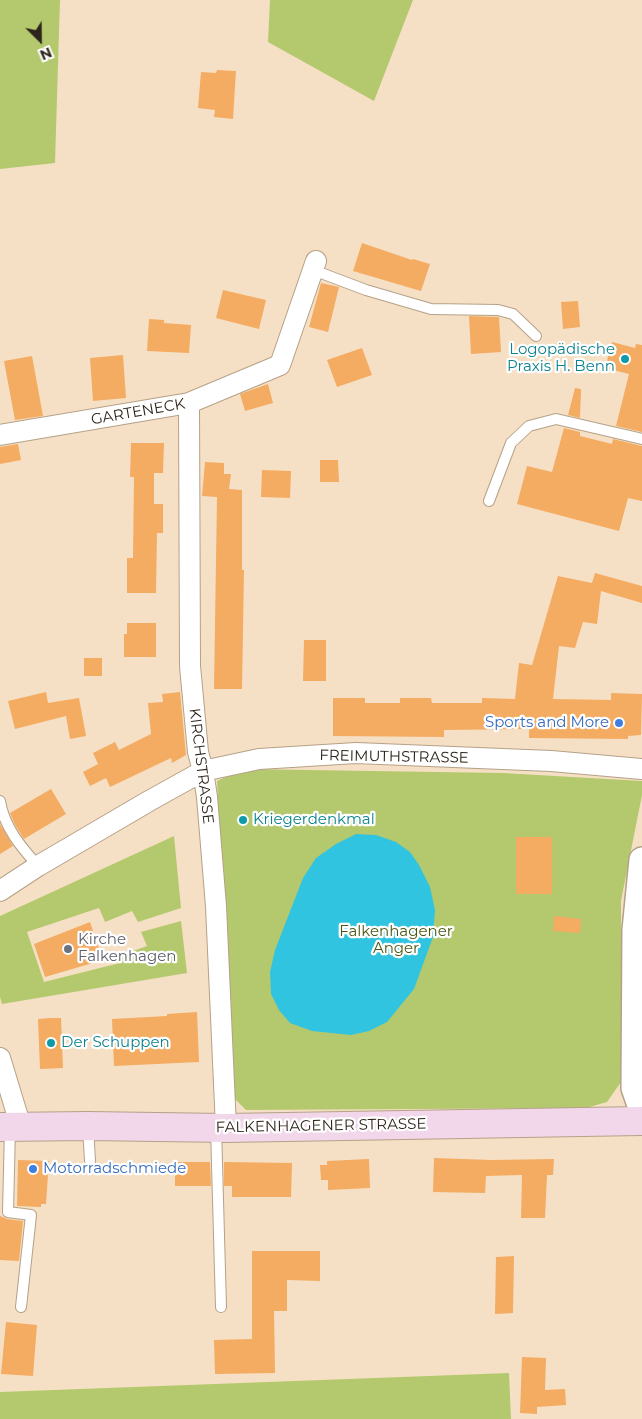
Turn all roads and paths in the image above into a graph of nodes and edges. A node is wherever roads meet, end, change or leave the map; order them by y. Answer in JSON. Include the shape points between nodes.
{"nodes":[{"id":1,"x":314,"y":266,"type":"joint"},
{"id":2,"x":536,"y":336,"type":"dead end"},
{"id":3,"x":189,"y":403,"type":"junction"},
{"id":4,"x":0,"y":435,"type":"edge"},
{"id":5,"x":642,"y":439,"type":"edge"},
{"id":6,"x":489,"y":502,"type":"dead end"},
{"id":7,"x":642,"y":768,"type":"edge"},
{"id":8,"x":203,"y":771,"type":"junction"},
{"id":9,"x":0,"y":801,"type":"edge"},
{"id":10,"x":642,"y":860,"type":"edge"},
{"id":11,"x":38,"y":866,"type":"junction"},
{"id":12,"x":0,"y":891,"type":"edge"},
{"id":13,"x":0,"y":1058,"type":"edge"},
{"id":14,"x":642,"y":1111,"type":"edge"},
{"id":15,"x":642,"y":1121,"type":"edge"},
{"id":16,"x":88,"y":1126,"type":"junction"},
{"id":17,"x":10,"y":1127,"type":"edge"},
{"id":18,"x":221,"y":1128,"type":"junction"},
{"id":19,"x":90,"y":1161,"type":"dead end"},
{"id":20,"x":21,"y":1307,"type":"dead end"},
{"id":21,"x":221,"y":1307,"type":"dead end"}],
"edges":[{"from":1,"to":2,"type":"lane","via":[[366,290],[431,310],[498,310],[513,314]]},
{"from":1,"to":3,"type":"street","name":"GARTENECK","via":[[280,365]]},
{"from":3,"to":4,"type":"street","name":"GARTENECK"},
{"from":3,"to":8,"type":"street","name":"KIRCHSTRASSE","via":[[190,666],[198,752]]},
{"from":5,"to":6,"type":"lane","via":[[556,418],[529,426],[511,443]]},
{"from":7,"to":8,"type":"street","name":"FREIMUTHSTRASSE","via":[[356,753],[259,759]]},
{"from":8,"to":11,"type":"street","name":"FREIMUTHSTRASSE"},
{"from":8,"to":18,"type":"street","name":"KIRCHSTRASSE","via":[[216,906]]},
{"from":9,"to":11,"type":"lane","via":[[14,836]]},
{"from":10,"to":14,"type":"street","via":[[635,930],[634,1078]]},
{"from":11,"to":12,"type":"street","name":"FREIMUTHSTRASSE"},
{"from":13,"to":17,"type":"street"},
{"from":15,"to":18,"type":"main road","name":"FALKENHAGENER STRASSE"},
{"from":16,"to":17,"type":"main road","name":"FALKENHAGENER STRASSE"},
{"from":16,"to":18,"type":"main road","name":"FALKENHAGENER STRASSE"},
{"from":16,"to":19,"type":"lane"},
{"from":17,"to":20,"type":"lane","via":[[8,1212],[31,1215]]},
{"from":18,"to":21,"type":"lane"}]}
